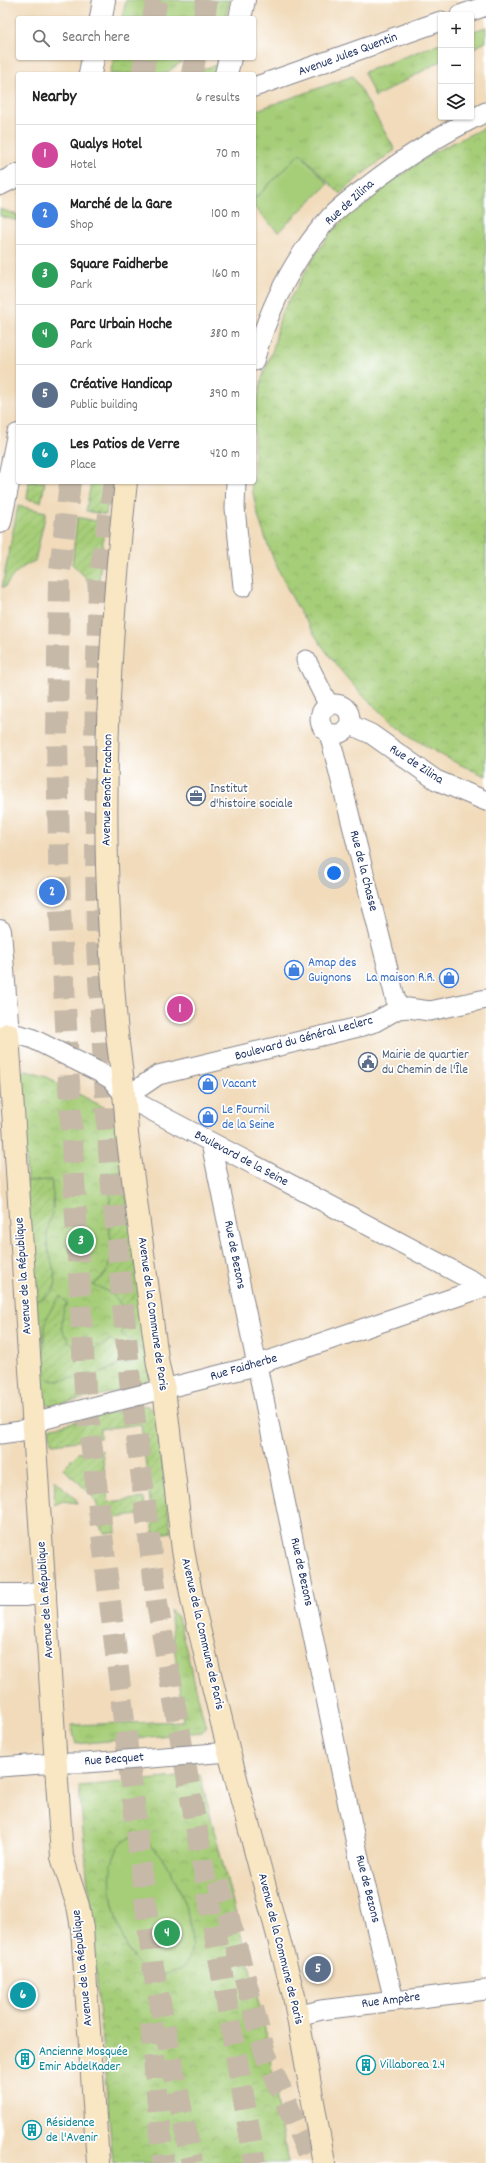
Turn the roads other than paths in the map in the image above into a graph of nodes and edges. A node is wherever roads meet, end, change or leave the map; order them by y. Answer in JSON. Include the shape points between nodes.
{"nodes":[{"id":1,"x":104,"y":0,"type":"edge"},
{"id":2,"x":244,"y":0,"type":"edge"},
{"id":3,"x":486,"y":6,"type":"edge"},
{"id":4,"x":469,"y":12,"type":"edge"},
{"id":5,"x":101,"y":16,"type":"edge"},
{"id":6,"x":240,"y":16,"type":"edge"},
{"id":7,"x":438,"y":22,"type":"edge"},
{"id":8,"x":93,"y":60,"type":"edge"},
{"id":9,"x":230,"y":60,"type":"edge"},
{"id":10,"x":90,"y":72,"type":"edge"},
{"id":11,"x":226,"y":72,"type":"edge"},
{"id":12,"x":256,"y":86,"type":"edge"},
{"id":13,"x":486,"y":112,"type":"edge"},
{"id":14,"x":256,"y":354,"type":"edge"},
{"id":15,"x":16,"y":445,"type":"edge"},
{"id":16,"x":126,"y":484,"type":"edge"},
{"id":17,"x":236,"y":484,"type":"edge"},
{"id":18,"x":0,"y":522,"type":"edge"},
{"id":19,"x":243,"y":587,"type":"dead end"},
{"id":20,"x":306,"y":660,"type":"dead end"},
{"id":21,"x":329,"y":706,"type":"junction"},
{"id":22,"x":349,"y":724,"type":"junction"},
{"id":23,"x":329,"y":733,"type":"junction"},
{"id":24,"x":486,"y":801,"type":"edge"},
{"id":25,"x":0,"y":931,"type":"edge"},
{"id":26,"x":486,"y":999,"type":"edge"},
{"id":27,"x":398,"y":1009,"type":"junction"},
{"id":28,"x":4,"y":1032,"type":"edge"},
{"id":29,"x":126,"y":1097,"type":"junction"},
{"id":30,"x":6,"y":1108,"type":"edge"},
{"id":31,"x":211,"y":1143,"type":"junction"},
{"id":32,"x":485,"y":1288,"type":"edge"},
{"id":33,"x":256,"y":1365,"type":"junction"},
{"id":34,"x":164,"y":1389,"type":"junction"},
{"id":35,"x":33,"y":1424,"type":"junction"},
{"id":36,"x":0,"y":1434,"type":"edge"},
{"id":37,"x":46,"y":1592,"type":"junction"},
{"id":38,"x":0,"y":1595,"type":"edge"},
{"id":39,"x":229,"y":1752,"type":"junction"},
{"id":40,"x":56,"y":1763,"type":"junction"},
{"id":41,"x":0,"y":1767,"type":"edge"},
{"id":42,"x":486,"y":1990,"type":"edge"},
{"id":43,"x":394,"y":2000,"type":"junction"},
{"id":44,"x":298,"y":2016,"type":"junction"},
{"id":45,"x":98,"y":2163,"type":"edge"},
{"id":46,"x":324,"y":2163,"type":"edge"}],
"edges":[{"from":1,"to":5,"type":"street"},
{"from":2,"to":6,"type":"street"},
{"from":3,"to":4,"type":"street"},
{"from":7,"to":12,"type":"street","name":"Avenue Jules Quentin"},
{"from":8,"to":10,"type":"street"},
{"from":9,"to":11,"type":"street"},
{"from":13,"to":14,"type":"street","name":"Rue de Zilina","via":[[448,130],[404,158],[330,216],[299,257],[274,302],[264,324]]},
{"from":15,"to":18,"type":"street"},
{"from":16,"to":29,"type":"main road","name":"Avenue Benoît Frachon","via":[[116,578],[110,675],[107,858],[118,1042]]},
{"from":17,"to":19,"type":"street","via":[[235,508]]},
{"from":20,"to":21,"type":"street"},
{"from":21,"to":22,"type":"street","via":[[344,707],[350,715]]},
{"from":21,"to":23,"type":"street","via":[[322,712],[321,721]]},
{"from":22,"to":23,"type":"street","via":[[339,734]]},
{"from":22,"to":24,"type":"street","name":"Rue de Zilina","via":[[371,734],[436,780]]},
{"from":23,"to":27,"type":"street","name":"Rue de la Chasse"},
{"from":25,"to":28,"type":"street"},
{"from":26,"to":27,"type":"street","via":[[430,1011]]},
{"from":27,"to":29,"type":"street","name":"Boulevard du Général Leclerc","via":[[363,1026],[158,1075]]},
{"from":28,"to":29,"type":"street","name":"Boulevard de la Seine","via":[[32,1038],[99,1072],[111,1080]]},
{"from":28,"to":30,"type":"main road","name":"Avenue de la République"},
{"from":29,"to":31,"type":"street","name":"Boulevard de la Seine"},
{"from":29,"to":34,"type":"main road","name":"Avenue de la Commune de Paris","via":[[130,1156],[158,1365]]},
{"from":30,"to":35,"type":"main road","name":"Avenue de la République"},
{"from":31,"to":32,"type":"street","name":"Boulevard de la Seine"},
{"from":31,"to":33,"type":"street","name":"Rue de Bezons"},
{"from":32,"to":33,"type":"street","name":"Rue Faidherbe"},
{"from":33,"to":34,"type":"street","name":"Rue Faidherbe"},
{"from":33,"to":43,"type":"street","name":"Rue de Bezons","via":[[360,1863]]},
{"from":34,"to":35,"type":"street","name":"Rue Faidherbe"},
{"from":34,"to":39,"type":"main road","name":"Avenue de la Commune de Paris","via":[[183,1550],[193,1604]]},
{"from":35,"to":36,"type":"street","name":"Rue Faidherbe","via":[[21,1431]]},
{"from":35,"to":37,"type":"main road","name":"Avenue de la République"},
{"from":37,"to":38,"type":"street"},
{"from":37,"to":40,"type":"main road","name":"Avenue de la République"},
{"from":39,"to":40,"type":"street","name":"Rue Becquet"},
{"from":39,"to":44,"type":"main road","name":"Avenue de la Commune de Paris"},
{"from":40,"to":41,"type":"street","name":"Rue Becquet"},
{"from":40,"to":45,"type":"main road","name":"Avenue de la République","via":[[62,1857],[78,1906],[82,1928]]},
{"from":42,"to":43,"type":"street","name":"Rue Ampère"},
{"from":43,"to":44,"type":"street","name":"Rue Ampère","via":[[321,2010]]},
{"from":44,"to":46,"type":"main road","name":"Avenue de la Commune de Paris"}]}
